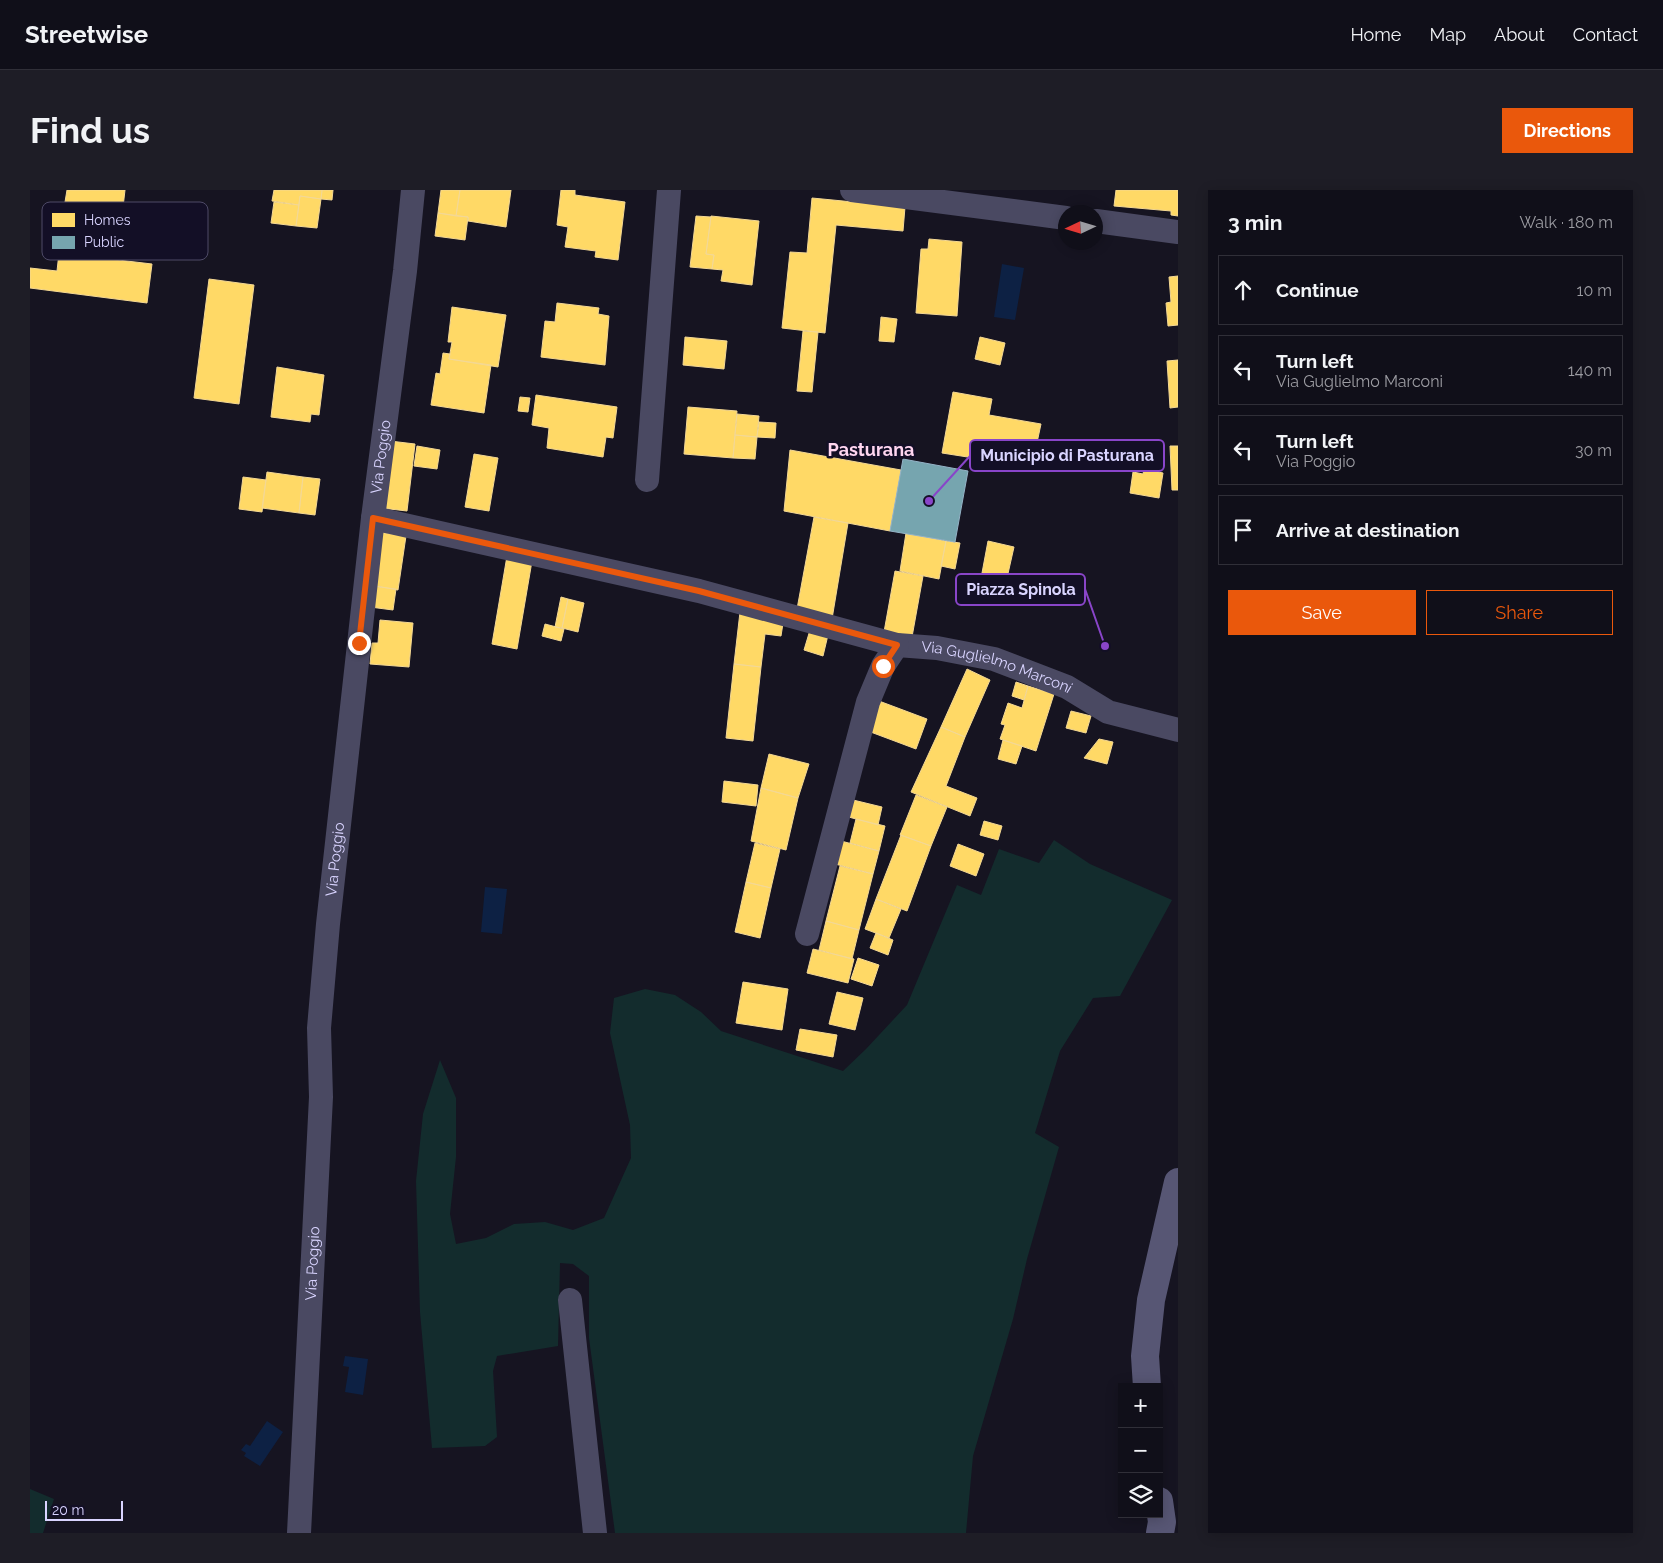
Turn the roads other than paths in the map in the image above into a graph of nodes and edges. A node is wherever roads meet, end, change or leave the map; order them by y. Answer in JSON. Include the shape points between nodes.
{"nodes":[{"id":1,"x":413,"y":190,"type":"edge"},
{"id":2,"x":669,"y":190,"type":"edge"},
{"id":3,"x":852,"y":190,"type":"edge"},
{"id":4,"x":1058,"y":217,"type":"edge"},
{"id":5,"x":1103,"y":223,"type":"edge"},
{"id":6,"x":1178,"y":232,"type":"edge"},
{"id":7,"x":647,"y":480,"type":"dead end"},
{"id":8,"x":373,"y":518,"type":"junction"},
{"id":9,"x":897,"y":645,"type":"junction"},
{"id":10,"x":1178,"y":730,"type":"edge"},
{"id":11,"x":807,"y":934,"type":"dead end"},
{"id":12,"x":1178,"y":1182,"type":"edge"},
{"id":13,"x":570,"y":1300,"type":"dead end"},
{"id":14,"x":1147,"y":1383,"type":"edge"},
{"id":15,"x":1161,"y":1518,"type":"edge"},
{"id":16,"x":299,"y":1533,"type":"edge"},
{"id":17,"x":595,"y":1533,"type":"edge"},
{"id":18,"x":1160,"y":1533,"type":"edge"}],
"edges":[{"from":1,"to":8,"type":"street","name":"Via Poggio","via":[[406,271]]},
{"from":2,"to":7,"type":"street"},
{"from":3,"to":4,"type":"street"},
{"from":5,"to":6,"type":"street"},
{"from":8,"to":9,"type":"street","name":"Via Guglielmo Marconi","via":[[681,586]]},
{"from":8,"to":16,"type":"street","name":"Via Poggio","via":[[319,1028],[321,1097]]},
{"from":9,"to":10,"type":"street","name":"Via Guglielmo Marconi","via":[[937,648],[994,659],[1067,687],[1108,712]]},
{"from":9,"to":11,"type":"street","via":[[883,666],[868,702]]},
{"from":12,"to":14,"type":"main road","via":[[1151,1300],[1145,1356]]},
{"from":13,"to":17,"type":"street"},
{"from":15,"to":18,"type":"main road"}]}
